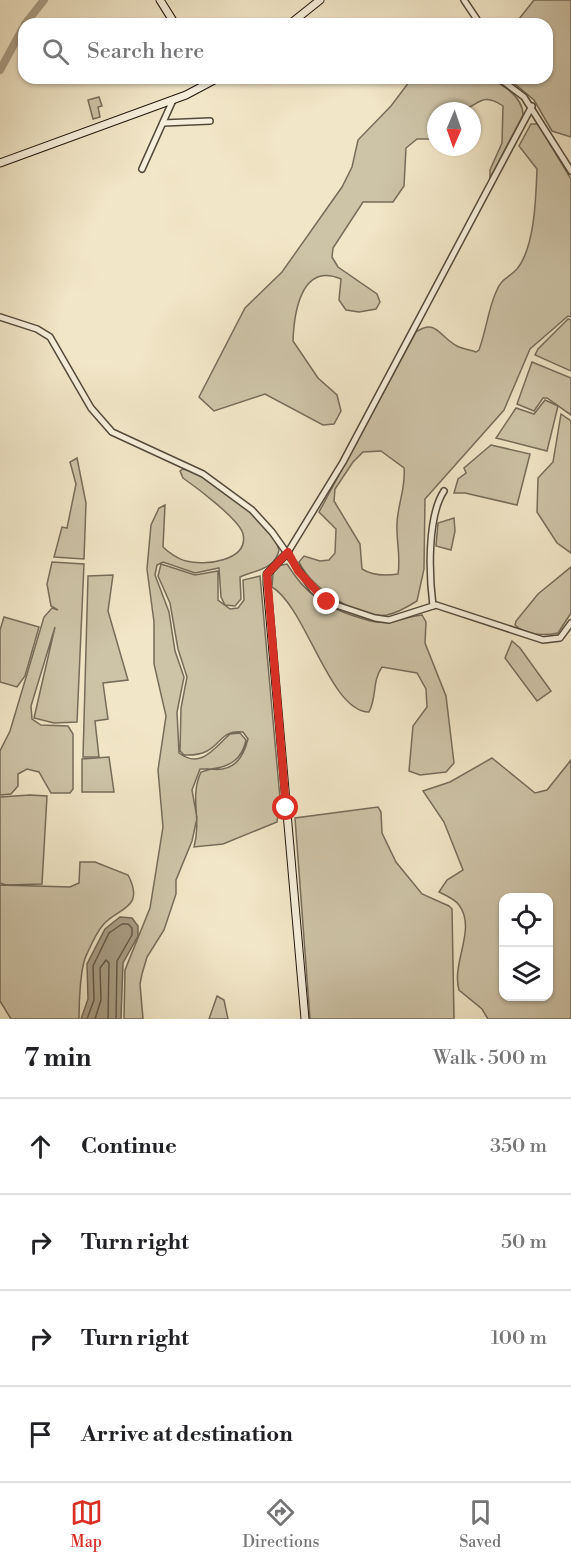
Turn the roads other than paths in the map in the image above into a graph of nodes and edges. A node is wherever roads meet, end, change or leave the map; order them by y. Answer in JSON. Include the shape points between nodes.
{"nodes":[{"id":1,"x":160,"y":0,"type":"edge"},
{"id":2,"x":320,"y":0,"type":"edge"},
{"id":3,"x":465,"y":0,"type":"edge"},
{"id":4,"x":171,"y":18,"type":"edge"},
{"id":5,"x":298,"y":18,"type":"edge"},
{"id":6,"x":476,"y":18,"type":"edge"},
{"id":7,"x":202,"y":84,"type":"edge"},
{"id":8,"x":507,"y":84,"type":"edge"},
{"id":9,"x":173,"y":100,"type":"junction"},
{"id":10,"x":532,"y":106,"type":"junction"},
{"id":11,"x":210,"y":121,"type":"dead end"},
{"id":12,"x":163,"y":123,"type":"junction"},
{"id":13,"x":0,"y":163,"type":"edge"},
{"id":14,"x":142,"y":169,"type":"dead end"},
{"id":15,"x":571,"y":171,"type":"edge"},
{"id":16,"x":0,"y":317,"type":"edge"},
{"id":17,"x":444,"y":492,"type":"dead end"},
{"id":18,"x":288,"y":552,"type":"junction"},
{"id":19,"x":433,"y":606,"type":"junction"},
{"id":20,"x":571,"y":623,"type":"edge"},
{"id":21,"x":305,"y":1019,"type":"edge"}],
"edges":[{"from":1,"to":4,"type":"street"},
{"from":2,"to":5,"type":"street"},
{"from":3,"to":6,"type":"street"},
{"from":7,"to":9,"type":"street"},
{"from":8,"to":10,"type":"street"},
{"from":9,"to":12,"type":"street"},
{"from":9,"to":13,"type":"street"},
{"from":10,"to":15,"type":"street"},
{"from":10,"to":18,"type":"street","via":[[343,462]]},
{"from":11,"to":12,"type":"street"},
{"from":12,"to":14,"type":"street"},
{"from":16,"to":18,"type":"street","via":[[50,337],[91,408],[112,432],[203,474],[258,516]]},
{"from":17,"to":19,"type":"street","via":[[434,508],[430,570]]},
{"from":18,"to":19,"type":"street","via":[[313,590],[327,602],[348,610],[389,620]]},
{"from":18,"to":21,"type":"street","via":[[267,574],[267,584]]},
{"from":19,"to":20,"type":"street","via":[[543,640],[560,638]]}]}
